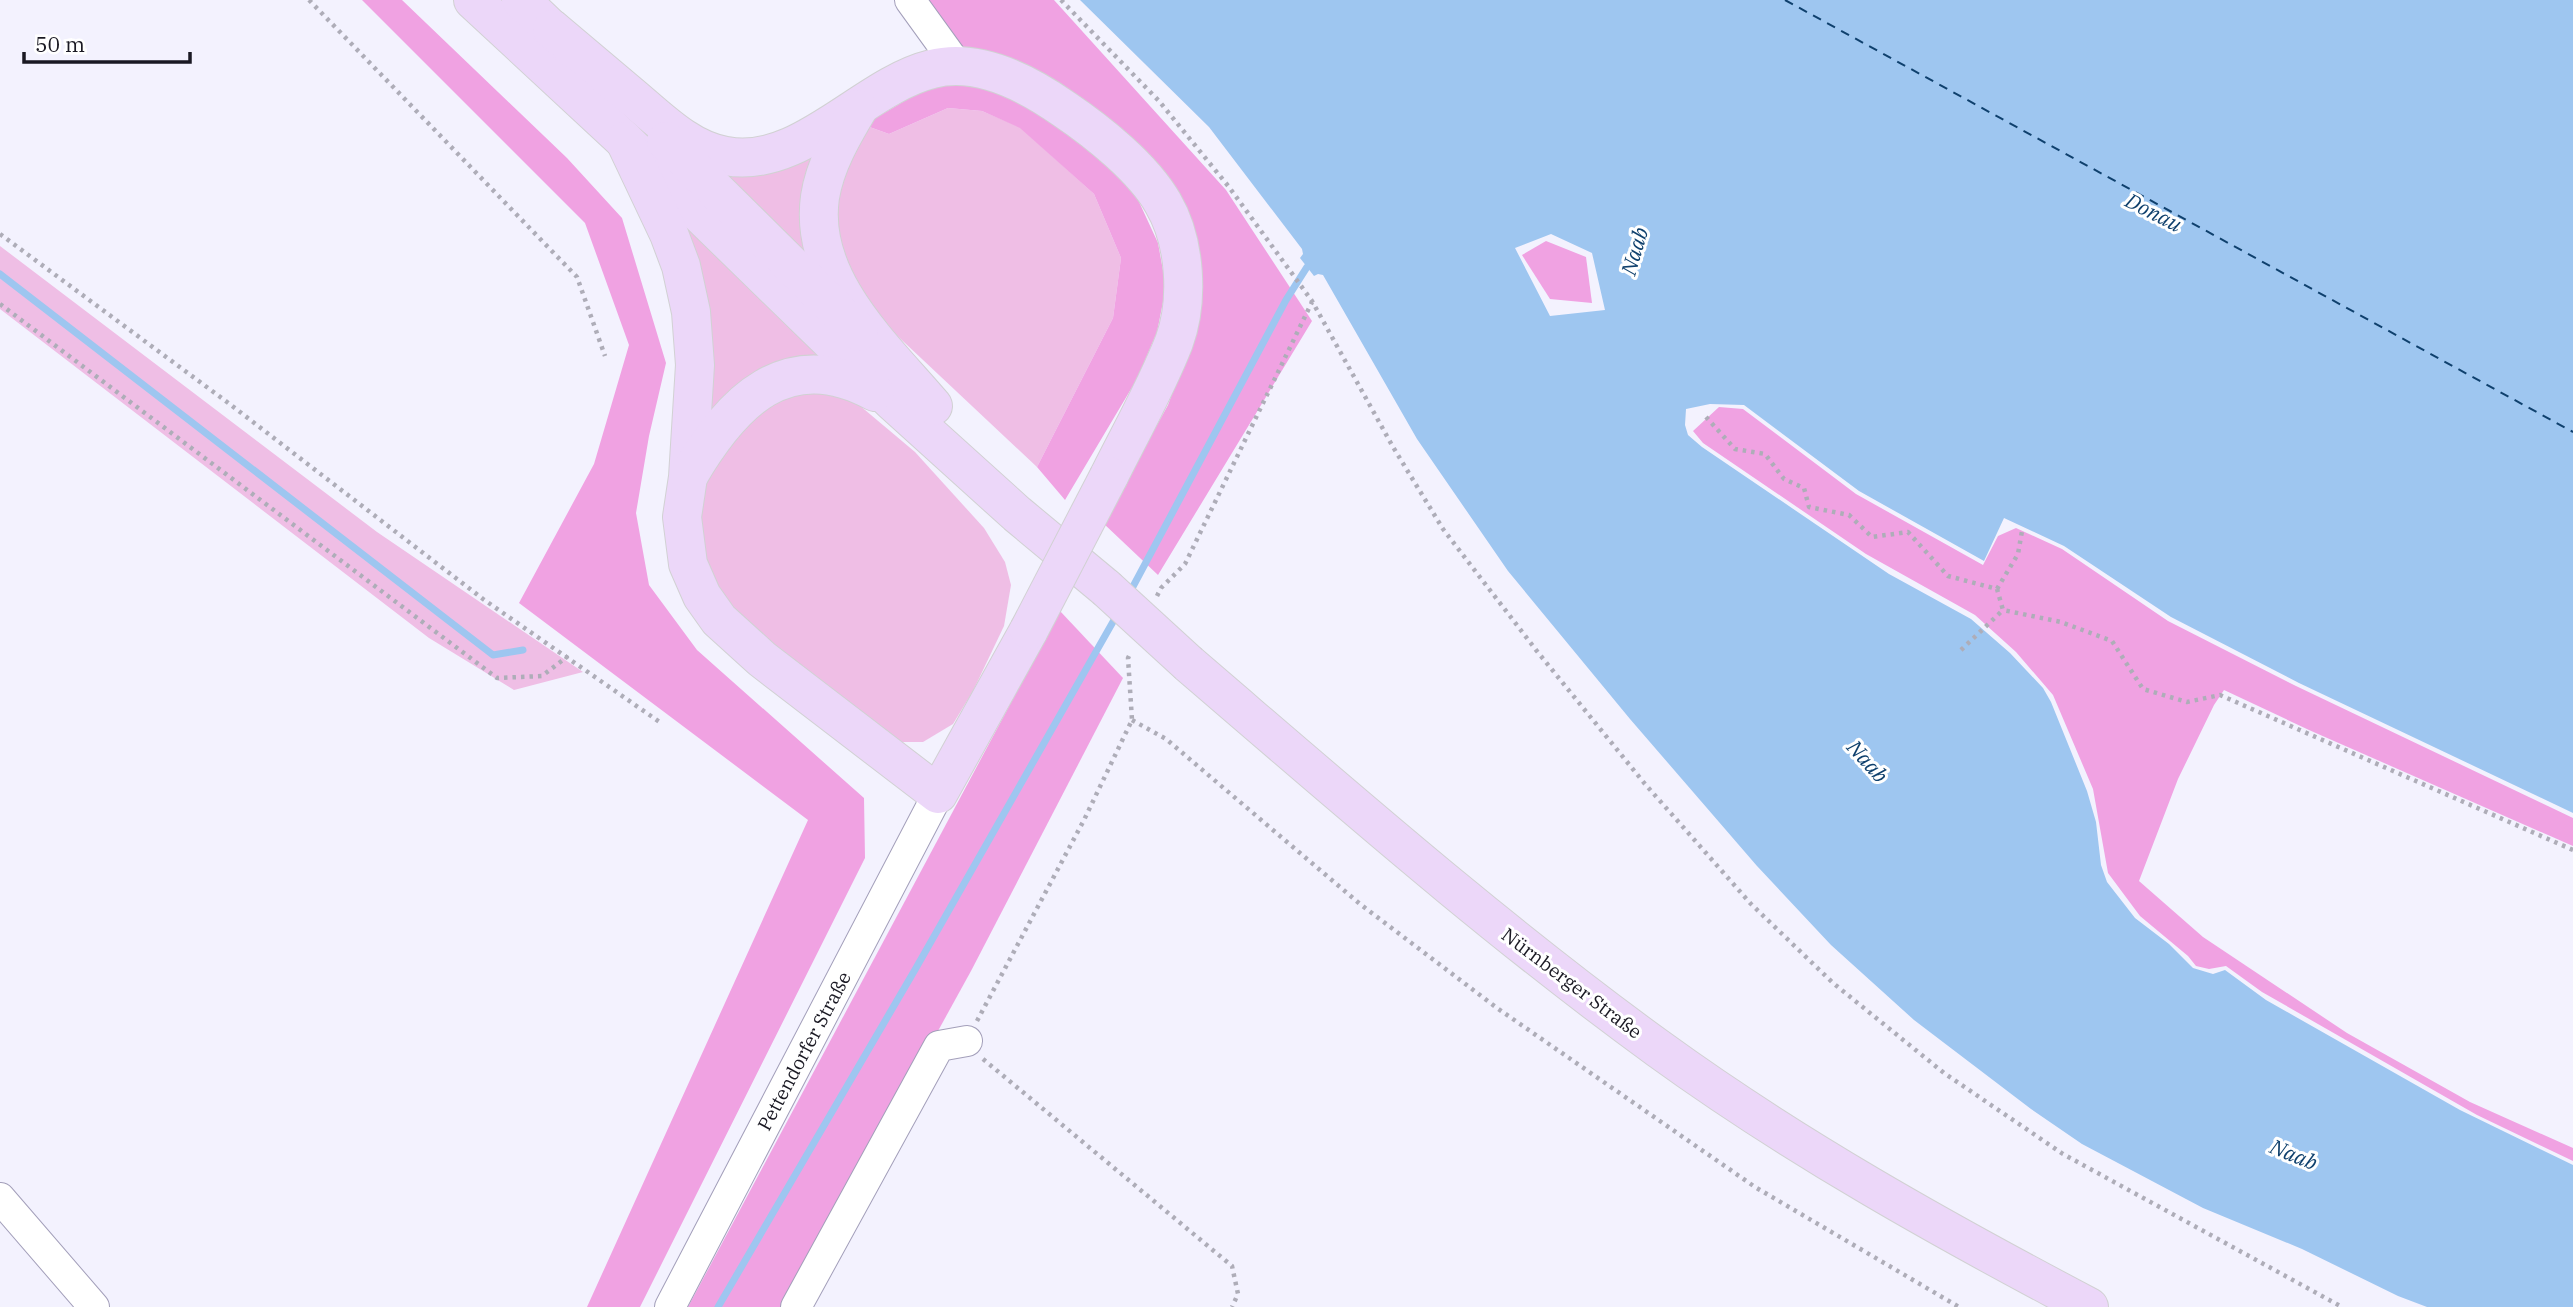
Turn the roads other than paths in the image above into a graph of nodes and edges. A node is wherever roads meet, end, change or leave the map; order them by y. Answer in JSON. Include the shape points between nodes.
{"nodes":[{"id":1,"x":473,"y":0,"type":"edge"},
{"id":2,"x":522,"y":0,"type":"edge"},
{"id":3,"x":910,"y":0,"type":"edge"},
{"id":4,"x":552,"y":29,"type":"junction"},
{"id":5,"x":957,"y":65,"type":"junction"},
{"id":6,"x":858,"y":109,"type":"junction"},
{"id":7,"x":625,"y":141,"type":"junction"},
{"id":8,"x":893,"y":402,"type":"junction"},
{"id":9,"x":933,"y":406,"type":"junction"},
{"id":10,"x":688,"y":477,"type":"junction"},
{"id":11,"x":1106,"y":588,"type":"junction"},
{"id":12,"x":938,"y":794,"type":"junction"},
{"id":13,"x":967,"y":1041,"type":"road end"},
{"id":14,"x":0,"y":1198,"type":"edge"},
{"id":15,"x":94,"y":1307,"type":"edge"},
{"id":16,"x":670,"y":1307,"type":"edge"},
{"id":17,"x":796,"y":1307,"type":"edge"},
{"id":18,"x":2089,"y":1307,"type":"edge"}],
"edges":[{"from":1,"to":7,"type":"main road"},
{"from":2,"to":4,"type":"main road"},
{"from":3,"to":5,"type":"street"},
{"from":4,"to":6,"type":"main road","via":[[703,150],[749,158],[771,153]]},
{"from":4,"to":9,"type":"main road"},
{"from":5,"to":6,"type":"main road","via":[[905,79],[881,90]]},
{"from":5,"to":12,"type":"main road","bridge":true,"via":[[1037,89],[1142,174],[1164,204],[1179,243],[1183,284],[1174,341],[1110,476]]},
{"from":6,"to":9,"type":"main road","via":[[838,144],[822,188],[820,230],[826,256],[846,299]]},
{"from":7,"to":8,"type":"main road"},
{"from":7,"to":10,"type":"main road","via":[[670,234],[691,312],[695,365]]},
{"from":8,"to":10,"type":"main road","via":[[836,376],[787,378],[759,390],[737,408]]},
{"from":8,"to":11,"type":"main road"},
{"from":9,"to":11,"type":"main road"},
{"from":10,"to":12,"type":"main road","via":[[682,517],[688,564],[719,620],[761,659]]},
{"from":11,"to":18,"type":"main road","name":"Nürnberger Straße","bridge":true,"via":[[1420,864],[1661,1051],[1964,1241]]},
{"from":12,"to":16,"type":"street","name":"Pettendorfer Straße"},
{"from":13,"to":17,"type":"street","via":[[939,1046]]},
{"from":14,"to":15,"type":"street"}]}
